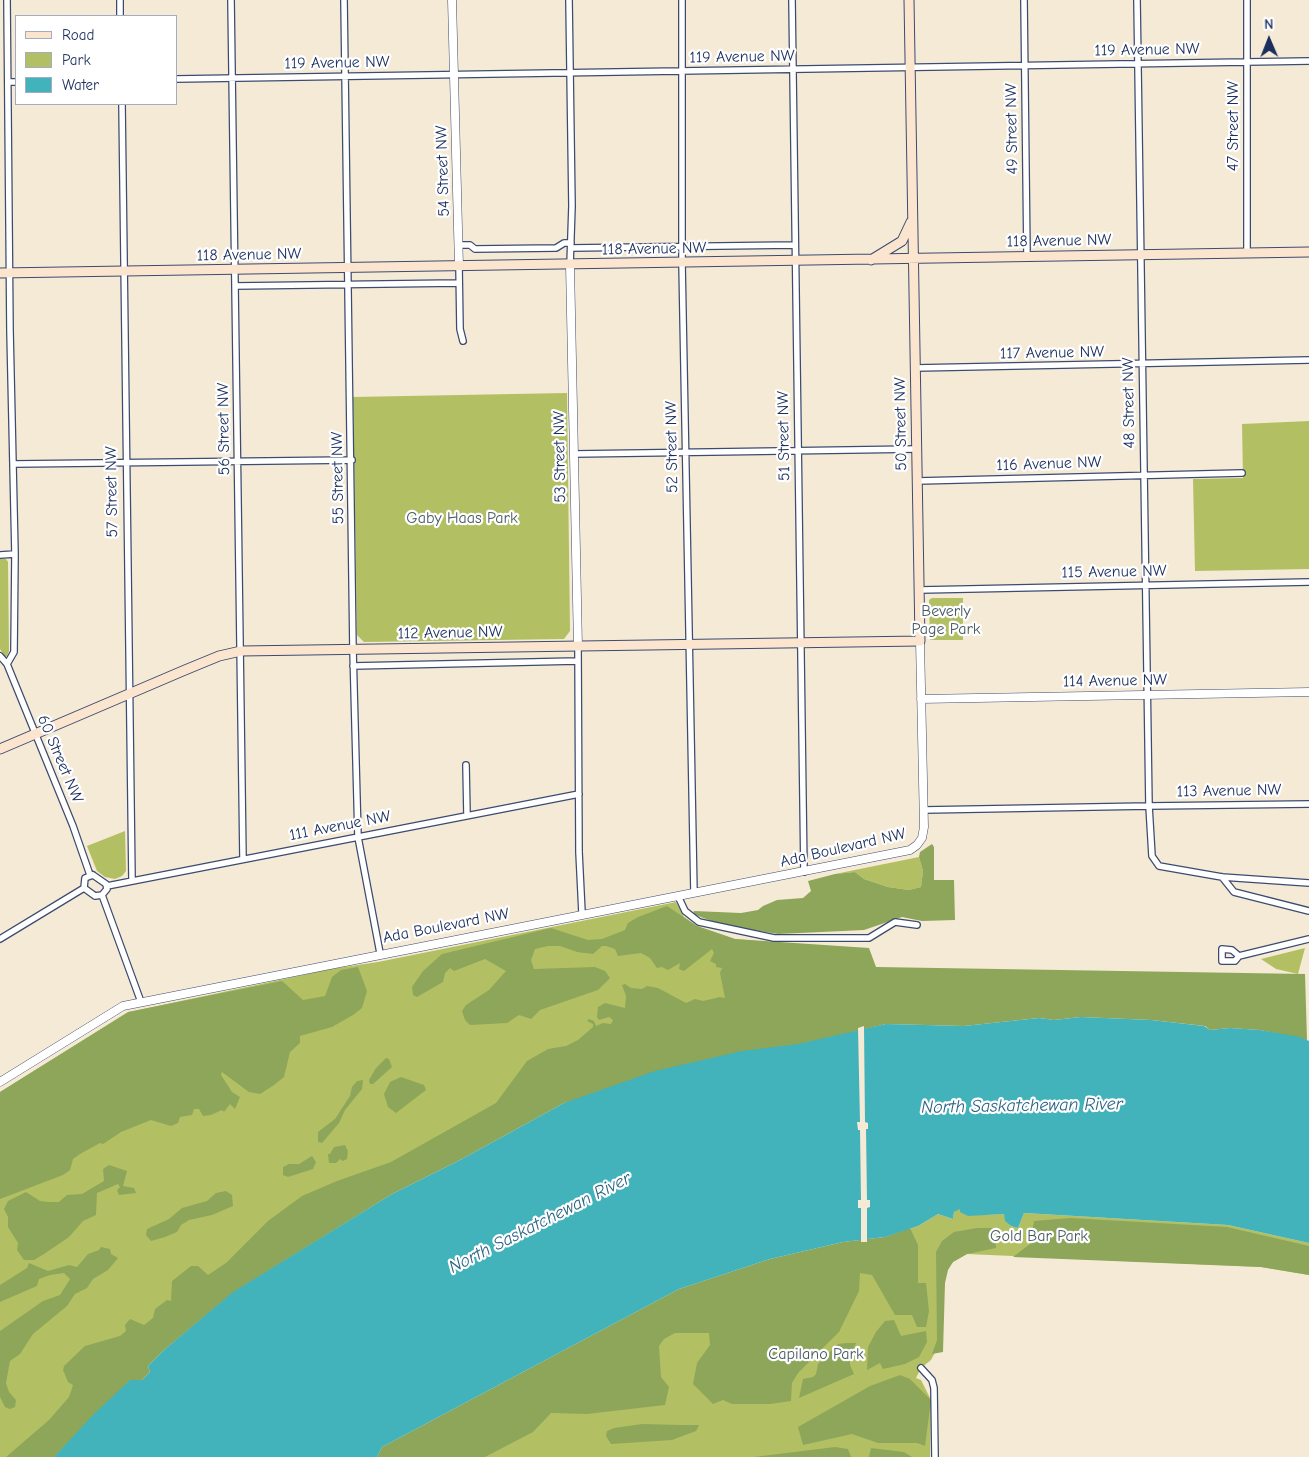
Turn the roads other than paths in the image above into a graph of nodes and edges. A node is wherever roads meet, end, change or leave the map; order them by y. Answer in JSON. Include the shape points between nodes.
{"nodes":[{"id":1,"x":7,"y":0,"type":"edge"},
{"id":2,"x":120,"y":0,"type":"edge"},
{"id":3,"x":230,"y":0,"type":"edge"},
{"id":4,"x":344,"y":0,"type":"edge"},
{"id":5,"x":452,"y":0,"type":"edge"},
{"id":6,"x":569,"y":0,"type":"edge"},
{"id":7,"x":682,"y":0,"type":"edge"},
{"id":8,"x":792,"y":0,"type":"edge"},
{"id":9,"x":909,"y":0,"type":"edge"},
{"id":10,"x":1024,"y":0,"type":"edge"},
{"id":11,"x":1136,"y":0,"type":"edge"},
{"id":12,"x":1247,"y":0,"type":"edge"},
{"id":13,"x":120,"y":15,"type":"edge"},
{"id":14,"x":0,"y":25,"type":"edge"},
{"id":15,"x":7,"y":25,"type":"junction"},
{"id":16,"x":1309,"y":61,"type":"edge"},
{"id":17,"x":1246,"y":62,"type":"junction"},
{"id":18,"x":1138,"y":64,"type":"junction"},
{"id":19,"x":1025,"y":66,"type":"junction"},
{"id":20,"x":911,"y":68,"type":"junction"},
{"id":21,"x":793,"y":70,"type":"junction"},
{"id":22,"x":683,"y":72,"type":"junction"},
{"id":23,"x":570,"y":74,"type":"junction"},
{"id":24,"x":453,"y":75,"type":"junction"},
{"id":25,"x":345,"y":77,"type":"junction"},
{"id":26,"x":178,"y":79,"type":"edge"},
{"id":27,"x":232,"y":79,"type":"junction"},
{"id":28,"x":8,"y":82,"type":"junction"},
{"id":29,"x":15,"y":82,"type":"edge"},
{"id":30,"x":122,"y":105,"type":"edge"},
{"id":31,"x":913,"y":215,"type":"junction"},
{"id":32,"x":459,"y":245,"type":"junction"},
{"id":33,"x":794,"y":245,"type":"junction"},
{"id":34,"x":571,"y":246,"type":"junction"},
{"id":35,"x":682,"y":246,"type":"junction"},
{"id":36,"x":1247,"y":252,"type":"junction"},
{"id":37,"x":1309,"y":252,"type":"edge"},
{"id":38,"x":1140,"y":254,"type":"junction"},
{"id":39,"x":1027,"y":256,"type":"junction"},
{"id":40,"x":914,"y":259,"type":"junction"},
{"id":41,"x":870,"y":260,"type":"junction"},
{"id":42,"x":794,"y":261,"type":"junction"},
{"id":43,"x":682,"y":263,"type":"junction"},
{"id":44,"x":570,"y":265,"type":"junction"},
{"id":45,"x":459,"y":266,"type":"junction"},
{"id":46,"x":346,"y":269,"type":"junction"},
{"id":47,"x":235,"y":270,"type":"junction"},
{"id":48,"x":123,"y":272,"type":"junction"},
{"id":49,"x":5,"y":273,"type":"edge"},
{"id":50,"x":458,"y":283,"type":"junction"},
{"id":51,"x":347,"y":285,"type":"junction"},
{"id":52,"x":236,"y":286,"type":"junction"},
{"id":53,"x":463,"y":341,"type":"dead end"},
{"id":54,"x":1309,"y":360,"type":"edge"},
{"id":55,"x":1142,"y":365,"type":"junction"},
{"id":56,"x":915,"y":368,"type":"junction"},
{"id":57,"x":917,"y":449,"type":"junction"},
{"id":58,"x":798,"y":451,"type":"junction"},
{"id":59,"x":686,"y":453,"type":"junction"},
{"id":60,"x":574,"y":454,"type":"junction"},
{"id":61,"x":352,"y":460,"type":"junction"},
{"id":62,"x":238,"y":461,"type":"junction"},
{"id":63,"x":126,"y":463,"type":"junction"},
{"id":64,"x":14,"y":464,"type":"junction"},
{"id":65,"x":1242,"y":473,"type":"dead end"},
{"id":66,"x":1144,"y":475,"type":"junction"},
{"id":67,"x":917,"y":481,"type":"junction"},
{"id":68,"x":15,"y":554,"type":"junction"},
{"id":69,"x":0,"y":555,"type":"edge"},
{"id":70,"x":1309,"y":582,"type":"edge"},
{"id":71,"x":1146,"y":585,"type":"junction"},
{"id":72,"x":920,"y":590,"type":"junction"},
{"id":73,"x":920,"y":641,"type":"junction"},
{"id":74,"x":801,"y":643,"type":"junction"},
{"id":75,"x":690,"y":645,"type":"junction"},
{"id":76,"x":578,"y":647,"type":"junction"},
{"id":77,"x":353,"y":650,"type":"junction"},
{"id":78,"x":241,"y":652,"type":"junction"},
{"id":79,"x":0,"y":656,"type":"edge"},
{"id":80,"x":578,"y":661,"type":"junction"},
{"id":81,"x":7,"y":664,"type":"junction"},
{"id":82,"x":354,"y":666,"type":"junction"},
{"id":83,"x":1309,"y":692,"type":"edge"},
{"id":84,"x":130,"y":694,"type":"junction"},
{"id":85,"x":1148,"y":695,"type":"junction"},
{"id":86,"x":921,"y":699,"type":"junction"},
{"id":87,"x":34,"y":734,"type":"junction"},
{"id":88,"x":0,"y":749,"type":"edge"},
{"id":89,"x":466,"y":765,"type":"dead end"},
{"id":90,"x":579,"y":794,"type":"junction"},
{"id":91,"x":1309,"y":804,"type":"edge"},
{"id":92,"x":1150,"y":806,"type":"junction"},
{"id":93,"x":924,"y":810,"type":"junction"},
{"id":94,"x":468,"y":816,"type":"junction"},
{"id":95,"x":358,"y":837,"type":"junction"},
{"id":96,"x":917,"y":845,"type":"joint"},
{"id":97,"x":243,"y":858,"type":"junction"},
{"id":98,"x":804,"y":872,"type":"junction"},
{"id":99,"x":90,"y":876,"type":"junction"},
{"id":100,"x":1222,"y":877,"type":"junction"},
{"id":101,"x":132,"y":880,"type":"junction"},
{"id":102,"x":1309,"y":883,"type":"edge"},
{"id":103,"x":106,"y":886,"type":"junction"},
{"id":104,"x":84,"y":888,"type":"junction"},
{"id":105,"x":694,"y":893,"type":"junction"},
{"id":106,"x":102,"y":895,"type":"junction"},
{"id":107,"x":678,"y":896,"type":"junction"},
{"id":108,"x":1309,"y":912,"type":"edge"},
{"id":109,"x":582,"y":913,"type":"junction"},
{"id":110,"x":917,"y":925,"type":"dead end"},
{"id":111,"x":0,"y":939,"type":"edge"},
{"id":112,"x":1309,"y":940,"type":"edge"},
{"id":113,"x":380,"y":953,"type":"junction"},
{"id":114,"x":1239,"y":956,"type":"dead end"},
{"id":115,"x":141,"y":1002,"type":"junction"},
{"id":116,"x":0,"y":1082,"type":"edge"},
{"id":117,"x":921,"y":1368,"type":"dead end"},
{"id":118,"x":935,"y":1457,"type":"edge"}],
"edges":[{"from":1,"to":15,"type":"street"},
{"from":2,"to":13,"type":"street"},
{"from":3,"to":27,"type":"street","name":"56 Street NW"},
{"from":4,"to":25,"type":"street","name":"55 Street NW"},
{"from":5,"to":24,"type":"street","name":"54 Street NW"},
{"from":6,"to":23,"type":"street","name":"53 Street NW"},
{"from":7,"to":22,"type":"street","name":"52 Street NW"},
{"from":8,"to":21,"type":"street","name":"51 Street NW"},
{"from":9,"to":20,"type":"main road","name":"50 Street NW"},
{"from":10,"to":19,"type":"street","name":"49 Street NW"},
{"from":11,"to":18,"type":"street","name":"48 Street NW"},
{"from":12,"to":17,"type":"street","name":"47 Street NW"},
{"from":14,"to":15,"type":"street"},
{"from":15,"to":28,"type":"street"},
{"from":16,"to":17,"type":"street","name":"119 Avenue NW"},
{"from":17,"to":18,"type":"street","name":"119 Avenue NW"},
{"from":17,"to":36,"type":"street","name":"47 Street NW"},
{"from":18,"to":19,"type":"street","name":"119 Avenue NW"},
{"from":18,"to":38,"type":"street","name":"48 Street NW"},
{"from":19,"to":20,"type":"street","name":"119 Avenue NW"},
{"from":19,"to":39,"type":"street","name":"49 Street NW"},
{"from":20,"to":21,"type":"street","name":"119 Avenue NW"},
{"from":20,"to":31,"type":"main road","name":"50 Street NW"},
{"from":21,"to":22,"type":"street","name":"119 Avenue NW"},
{"from":21,"to":33,"type":"street","name":"51 Street NW"},
{"from":22,"to":23,"type":"street","name":"119 Avenue NW"},
{"from":22,"to":35,"type":"street","name":"52 Street NW"},
{"from":23,"to":24,"type":"street","name":"119 Avenue NW"},
{"from":23,"to":34,"type":"street","name":"53 Street NW"},
{"from":24,"to":25,"type":"street","name":"119 Avenue NW"},
{"from":24,"to":32,"type":"street","name":"54 Street NW"},
{"from":25,"to":27,"type":"street","name":"119 Avenue NW"},
{"from":25,"to":46,"type":"street","name":"55 Street NW"},
{"from":26,"to":27,"type":"street","name":"119 Avenue NW"},
{"from":27,"to":47,"type":"street","name":"56 Street NW"},
{"from":28,"to":29,"type":"street"},
{"from":28,"to":49,"type":"street"},
{"from":30,"to":48,"type":"street","name":"57 Street NW"},
{"from":31,"to":40,"type":"main road","name":"50 Street NW"},
{"from":31,"to":41,"type":"main road","via":[[902,241]]},
{"from":32,"to":34,"type":"street","name":"118 Avenue NW","via":[[470,245],[475,249],[556,248],[564,243]]},
{"from":32,"to":45,"type":"street","name":"54 Street NW"},
{"from":33,"to":35,"type":"street","name":"118 Avenue NW"},
{"from":33,"to":42,"type":"street","name":"51 Street NW"},
{"from":34,"to":35,"type":"street","name":"118 Avenue NW"},
{"from":34,"to":44,"type":"street","name":"53 Street NW"},
{"from":35,"to":43,"type":"street","name":"52 Street NW"},
{"from":36,"to":37,"type":"main road","name":"118 Avenue NW"},
{"from":36,"to":38,"type":"main road","name":"118 Avenue NW"},
{"from":38,"to":39,"type":"main road","name":"118 Avenue NW"},
{"from":38,"to":55,"type":"street","name":"48 Street NW"},
{"from":39,"to":40,"type":"main road","name":"118 Avenue NW"},
{"from":40,"to":41,"type":"main road","name":"118 Avenue NW"},
{"from":40,"to":56,"type":"main road","name":"50 Street NW"},
{"from":41,"to":42,"type":"main road","name":"118 Avenue NW"},
{"from":42,"to":43,"type":"main road","name":"118 Avenue NW"},
{"from":42,"to":58,"type":"street","name":"51 Street NW"},
{"from":43,"to":44,"type":"main road","name":"118 Avenue NW"},
{"from":43,"to":59,"type":"street","name":"52 Street NW"},
{"from":44,"to":45,"type":"main road","name":"118 Avenue NW"},
{"from":44,"to":60,"type":"street","name":"53 Street NW"},
{"from":45,"to":46,"type":"main road","name":"118 Avenue NW"},
{"from":45,"to":50,"type":"street","name":"54 Street NW"},
{"from":46,"to":47,"type":"main road","name":"118 Avenue NW"},
{"from":46,"to":51,"type":"street","name":"55 Street NW"},
{"from":47,"to":48,"type":"main road","name":"118 Avenue NW"},
{"from":47,"to":52,"type":"street","name":"56 Street NW"},
{"from":48,"to":49,"type":"main road","name":"118 Avenue NW"},
{"from":48,"to":63,"type":"street","name":"57 Street NW"},
{"from":49,"to":64,"type":"street"},
{"from":50,"to":51,"type":"street","name":"118 Avenue NW"},
{"from":50,"to":53,"type":"street","name":"54 Street NW"},
{"from":51,"to":52,"type":"street","name":"118 Avenue NW"},
{"from":51,"to":61,"type":"street","name":"55 Street NW"},
{"from":52,"to":62,"type":"street","name":"56 Street NW"},
{"from":54,"to":55,"type":"street","name":"117 Avenue NW"},
{"from":55,"to":56,"type":"street","name":"117 Avenue NW"},
{"from":55,"to":66,"type":"street","name":"48 Street NW"},
{"from":56,"to":57,"type":"main road","name":"50 Street NW"},
{"from":57,"to":58,"type":"street"},
{"from":57,"to":67,"type":"main road","name":"50 Street NW"},
{"from":58,"to":59,"type":"street"},
{"from":58,"to":74,"type":"street","name":"51 Street NW"},
{"from":59,"to":60,"type":"street"},
{"from":59,"to":75,"type":"street","name":"52 Street NW"},
{"from":60,"to":76,"type":"street","name":"53 Street NW"},
{"from":61,"to":62,"type":"street"},
{"from":61,"to":77,"type":"street","name":"55 Street NW"},
{"from":62,"to":63,"type":"street"},
{"from":62,"to":78,"type":"street","name":"56 Street NW"},
{"from":63,"to":64,"type":"street"},
{"from":63,"to":84,"type":"street","name":"57 Street NW"},
{"from":64,"to":68,"type":"street"},
{"from":65,"to":66,"type":"street","name":"116 Avenue NW"},
{"from":66,"to":67,"type":"street","name":"116 Avenue NW"},
{"from":66,"to":71,"type":"street","name":"48 Street NW"},
{"from":67,"to":72,"type":"main road","name":"50 Street NW"},
{"from":68,"to":69,"type":"street"},
{"from":68,"to":81,"type":"street","via":[[14,652]]},
{"from":70,"to":71,"type":"street","name":"115 Avenue NW"},
{"from":71,"to":72,"type":"street","name":"115 Avenue NW"},
{"from":71,"to":85,"type":"street","name":"48 Street NW"},
{"from":72,"to":73,"type":"main road","name":"50 Street NW"},
{"from":73,"to":74,"type":"main road","name":"112 Avenue NW"},
{"from":73,"to":86,"type":"street","name":"50 Street NW"},
{"from":74,"to":75,"type":"main road","name":"112 Avenue NW"},
{"from":74,"to":98,"type":"street","name":"51 Street NW"},
{"from":75,"to":76,"type":"main road","name":"112 Avenue NW"},
{"from":75,"to":105,"type":"street","name":"52 Street NW"},
{"from":76,"to":77,"type":"main road","name":"112 Avenue NW"},
{"from":76,"to":80,"type":"street","name":"53 Street NW"},
{"from":77,"to":78,"type":"main road","name":"112 Avenue NW"},
{"from":77,"to":82,"type":"street","name":"55 Street NW"},
{"from":78,"to":84,"type":"main road","name":"112 Avenue NW","via":[[219,656]]},
{"from":78,"to":97,"type":"street","name":"56 Street NW"},
{"from":79,"to":81,"type":"street","name":"60 Street NW"},
{"from":80,"to":82,"type":"street","name":"112 Avenue NW"},
{"from":80,"to":90,"type":"street","name":"53 Street NW"},
{"from":81,"to":87,"type":"street","name":"60 Street NW"},
{"from":82,"to":95,"type":"street","name":"55 Street NW"},
{"from":83,"to":85,"type":"street","name":"114 Avenue NW"},
{"from":84,"to":87,"type":"main road","name":"112 Avenue NW"},
{"from":84,"to":101,"type":"street","name":"57 Street NW"},
{"from":85,"to":86,"type":"street","name":"114 Avenue NW"},
{"from":85,"to":92,"type":"street","name":"48 Street NW"},
{"from":86,"to":93,"type":"street","name":"50 Street NW"},
{"from":87,"to":88,"type":"main road","name":"112 Avenue NW"},
{"from":87,"to":99,"type":"street","name":"60 Street NW","via":[[73,826]]},
{"from":89,"to":94,"type":"street"},
{"from":90,"to":94,"type":"street","name":"111 Avenue NW"},
{"from":90,"to":109,"type":"street","name":"53 Street NW"},
{"from":91,"to":92,"type":"street","name":"113 Avenue NW"},
{"from":92,"to":93,"type":"street"},
{"from":92,"to":100,"type":"street","via":[[1152,856],[1159,866]]},
{"from":93,"to":96,"type":"street","name":"50 Street NW","via":[[924,827]]},
{"from":94,"to":95,"type":"street","name":"111 Avenue NW"},
{"from":95,"to":97,"type":"street","name":"111 Avenue NW"},
{"from":95,"to":113,"type":"street","name":"55 Street NW"},
{"from":96,"to":98,"type":"street","name":"Ada Boulevard NW","via":[[910,850]]},
{"from":97,"to":101,"type":"street","name":"111 Avenue NW"},
{"from":98,"to":105,"type":"street","name":"Ada Boulevard NW"},
{"from":99,"to":103,"type":"street","via":[[102,880]]},
{"from":99,"to":104,"type":"street","via":[[84,880]]},
{"from":100,"to":102,"type":"street"},
{"from":100,"to":108,"type":"street","via":[[1234,892]]},
{"from":101,"to":103,"type":"street","name":"111 Avenue NW"},
{"from":103,"to":106,"type":"street"},
{"from":104,"to":106,"type":"street","via":[[95,896]]},
{"from":104,"to":111,"type":"street"},
{"from":105,"to":107,"type":"street","name":"Ada Boulevard NW"},
{"from":106,"to":115,"type":"street"},
{"from":107,"to":109,"type":"street","name":"Ada Boulevard NW"},
{"from":107,"to":110,"type":"street","via":[[685,911],[699,922],[774,938],[869,938],[895,922]]},
{"from":109,"to":113,"type":"street","name":"Ada Boulevard NW"},
{"from":112,"to":114,"type":"street"},
{"from":113,"to":115,"type":"street","name":"Ada Boulevard NW"},
{"from":115,"to":116,"type":"street","name":"Ada Boulevard NW","via":[[123,1006]]},
{"from":117,"to":118,"type":"street","via":[[932,1380],[934,1388]]}]}
